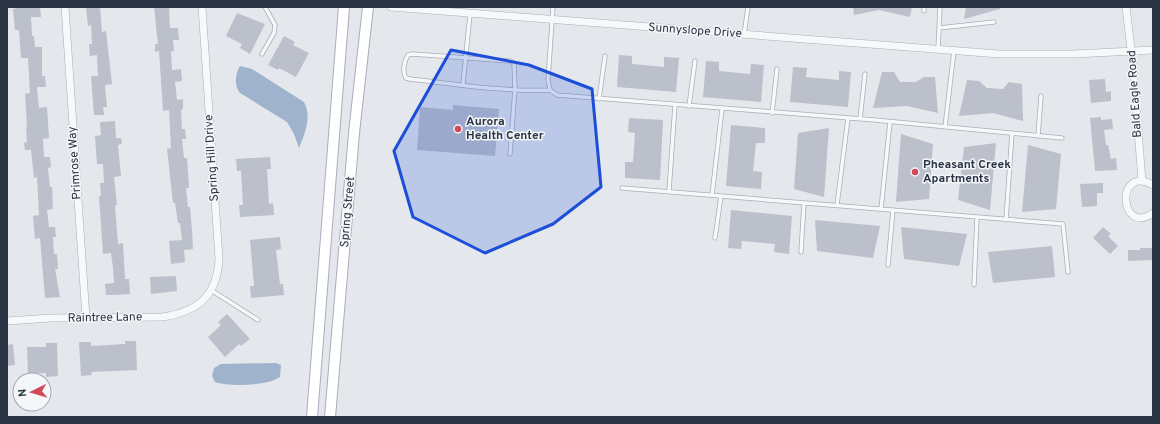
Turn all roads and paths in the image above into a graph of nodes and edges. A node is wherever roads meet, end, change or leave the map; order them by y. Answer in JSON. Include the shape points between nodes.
{"nodes":[{"id":1,"x":65,"y":7,"type":"edge"},
{"id":2,"x":202,"y":7,"type":"edge"},
{"id":3,"x":265,"y":7,"type":"edge"},
{"id":4,"x":344,"y":7,"type":"edge"},
{"id":5,"x":368,"y":7,"type":"edge"},
{"id":6,"x":391,"y":7,"type":"edge"},
{"id":7,"x":553,"y":7,"type":"edge"},
{"id":8,"x":748,"y":7,"type":"edge"},
{"id":9,"x":940,"y":7,"type":"edge"},
{"id":10,"x":1126,"y":7,"type":"edge"},
{"id":11,"x":448,"y":9,"type":"edge"},
{"id":12,"x":470,"y":13,"type":"junction"},
{"id":13,"x":552,"y":20,"type":"junction"},
{"id":14,"x":994,"y":22,"type":"dead end"},
{"id":15,"x":939,"y":28,"type":"junction"},
{"id":16,"x":744,"y":35,"type":"junction"},
{"id":17,"x":938,"y":49,"type":"junction"},
{"id":18,"x":954,"y":50,"type":"junction"},
{"id":19,"x":1153,"y":50,"type":"edge"},
{"id":20,"x":1132,"y":52,"type":"junction"},
{"id":21,"x":262,"y":54,"type":"dead end"},
{"id":22,"x":605,"y":56,"type":"dead end"},
{"id":23,"x":466,"y":58,"type":"junction"},
{"id":24,"x":695,"y":61,"type":"dead end"},
{"id":25,"x":777,"y":69,"type":"dead end"},
{"id":26,"x":865,"y":74,"type":"dead end"},
{"id":27,"x":463,"y":84,"type":"junction"},
{"id":28,"x":514,"y":89,"type":"junction"},
{"id":29,"x":550,"y":90,"type":"junction"},
{"id":30,"x":1041,"y":96,"type":"dead end"},
{"id":31,"x":599,"y":100,"type":"junction"},
{"id":32,"x":675,"y":105,"type":"junction"},
{"id":33,"x":689,"y":106,"type":"junction"},
{"id":34,"x":722,"y":109,"type":"junction"},
{"id":35,"x":772,"y":113,"type":"junction"},
{"id":36,"x":848,"y":118,"type":"junction"},
{"id":37,"x":860,"y":119,"type":"junction"},
{"id":38,"x":890,"y":122,"type":"junction"},
{"id":39,"x":945,"y":127,"type":"junction"},
{"id":40,"x":1012,"y":134,"type":"junction"},
{"id":41,"x":1038,"y":136,"type":"junction"},
{"id":42,"x":1062,"y":138,"type":"dead end"},
{"id":43,"x":510,"y":154,"type":"dead end"},
{"id":44,"x":1142,"y":182,"type":"junction"},
{"id":45,"x":1153,"y":185,"type":"edge"},
{"id":46,"x":622,"y":188,"type":"dead end"},
{"id":47,"x":670,"y":191,"type":"junction"},
{"id":48,"x":712,"y":195,"type":"junction"},
{"id":49,"x":721,"y":196,"type":"junction"},
{"id":50,"x":804,"y":203,"type":"junction"},
{"id":51,"x":837,"y":206,"type":"junction"},
{"id":52,"x":881,"y":209,"type":"junction"},
{"id":53,"x":893,"y":210,"type":"junction"},
{"id":54,"x":1153,"y":213,"type":"edge"},
{"id":55,"x":978,"y":217,"type":"junction"},
{"id":56,"x":1006,"y":220,"type":"junction"},
{"id":57,"x":715,"y":238,"type":"dead end"},
{"id":58,"x":801,"y":252,"type":"dead end"},
{"id":59,"x":888,"y":265,"type":"dead end"},
{"id":60,"x":1068,"y":272,"type":"dead end"},
{"id":61,"x":974,"y":285,"type":"dead end"},
{"id":62,"x":211,"y":290,"type":"junction"},
{"id":63,"x":201,"y":303,"type":"joint"},
{"id":64,"x":86,"y":318,"type":"junction"},
{"id":65,"x":258,"y":320,"type":"dead end"},
{"id":66,"x":7,"y":321,"type":"edge"},
{"id":67,"x":312,"y":417,"type":"edge"},
{"id":68,"x":330,"y":417,"type":"edge"}],
"edges":[{"from":1,"to":64,"type":"street","name":"Primrose Way"},
{"from":2,"to":62,"type":"street","name":"Spring Hill Drive","via":[[219,259],[217,275]]},
{"from":3,"to":21,"type":"lane","via":[[275,24],[274,33]]},
{"from":4,"to":67,"type":"main road","name":"Spring Street"},
{"from":5,"to":68,"type":"main road","name":"Spring Street","via":[[354,133]]},
{"from":6,"to":11,"type":"street","name":"Sunnyslope Drive"},
{"from":7,"to":13,"type":"lane"},
{"from":8,"to":16,"type":"lane"},
{"from":9,"to":15,"type":"lane"},
{"from":10,"to":20,"type":"street","name":"Bald Eagle Road"},
{"from":11,"to":12,"type":"street","name":"Sunnyslope Drive"},
{"from":12,"to":13,"type":"street","name":"Sunnyslope Drive"},
{"from":12,"to":23,"type":"lane"},
{"from":13,"to":16,"type":"street","name":"Sunnyslope Drive"},
{"from":13,"to":29,"type":"lane"},
{"from":14,"to":15,"type":"lane"},
{"from":15,"to":17,"type":"lane"},
{"from":16,"to":17,"type":"street","name":"Sunnyslope Drive"},
{"from":17,"to":18,"type":"street","name":"Sunnyslope Drive"},
{"from":18,"to":20,"type":"street","name":"Sunnyslope Drive","via":[[999,54]]},
{"from":18,"to":39,"type":"lane"},
{"from":19,"to":20,"type":"street","name":"Sunnyslope Drive"},
{"from":20,"to":44,"type":"street","name":"Bald Eagle Road"},
{"from":22,"to":31,"type":"lane"},
{"from":23,"to":27,"type":"lane"},
{"from":23,"to":27,"type":"lane","via":[[412,54],[405,59],[406,78]]},
{"from":23,"to":28,"type":"lane","via":[[514,63]]},
{"from":24,"to":33,"type":"lane"},
{"from":25,"to":35,"type":"lane"},
{"from":26,"to":37,"type":"lane"},
{"from":27,"to":28,"type":"lane"},
{"from":28,"to":29,"type":"lane"},
{"from":28,"to":43,"type":"lane"},
{"from":29,"to":31,"type":"lane","via":[[557,95]]},
{"from":30,"to":41,"type":"lane"},
{"from":31,"to":32,"type":"lane"},
{"from":32,"to":33,"type":"lane"},
{"from":32,"to":47,"type":"lane"},
{"from":33,"to":34,"type":"lane"},
{"from":34,"to":35,"type":"lane"},
{"from":34,"to":48,"type":"lane"},
{"from":35,"to":36,"type":"lane"},
{"from":36,"to":37,"type":"lane"},
{"from":36,"to":51,"type":"lane"},
{"from":37,"to":38,"type":"lane"},
{"from":38,"to":39,"type":"lane"},
{"from":38,"to":52,"type":"lane"},
{"from":39,"to":40,"type":"lane"},
{"from":40,"to":41,"type":"lane"},
{"from":40,"to":56,"type":"lane"},
{"from":41,"to":42,"type":"lane"},
{"from":44,"to":45,"type":"street"},
{"from":44,"to":54,"type":"street","via":[[1131,185],[1127,190],[1124,201],[1126,207],[1129,212],[1140,217]]},
{"from":46,"to":47,"type":"lane"},
{"from":47,"to":48,"type":"lane"},
{"from":48,"to":49,"type":"lane"},
{"from":49,"to":50,"type":"lane"},
{"from":49,"to":57,"type":"lane"},
{"from":50,"to":51,"type":"lane"},
{"from":50,"to":58,"type":"lane"},
{"from":51,"to":52,"type":"lane"},
{"from":52,"to":53,"type":"lane"},
{"from":53,"to":55,"type":"lane"},
{"from":53,"to":59,"type":"lane"},
{"from":55,"to":56,"type":"lane"},
{"from":55,"to":61,"type":"lane"},
{"from":56,"to":60,"type":"lane","via":[[1063,224]]},
{"from":62,"to":63,"type":"street","name":"Spring Hill Drive"},
{"from":62,"to":65,"type":"lane"},
{"from":63,"to":64,"type":"street","name":"Raintree Lane","via":[[190,310],[169,316]]},
{"from":64,"to":66,"type":"street","name":"Raintree Lane"}]}
